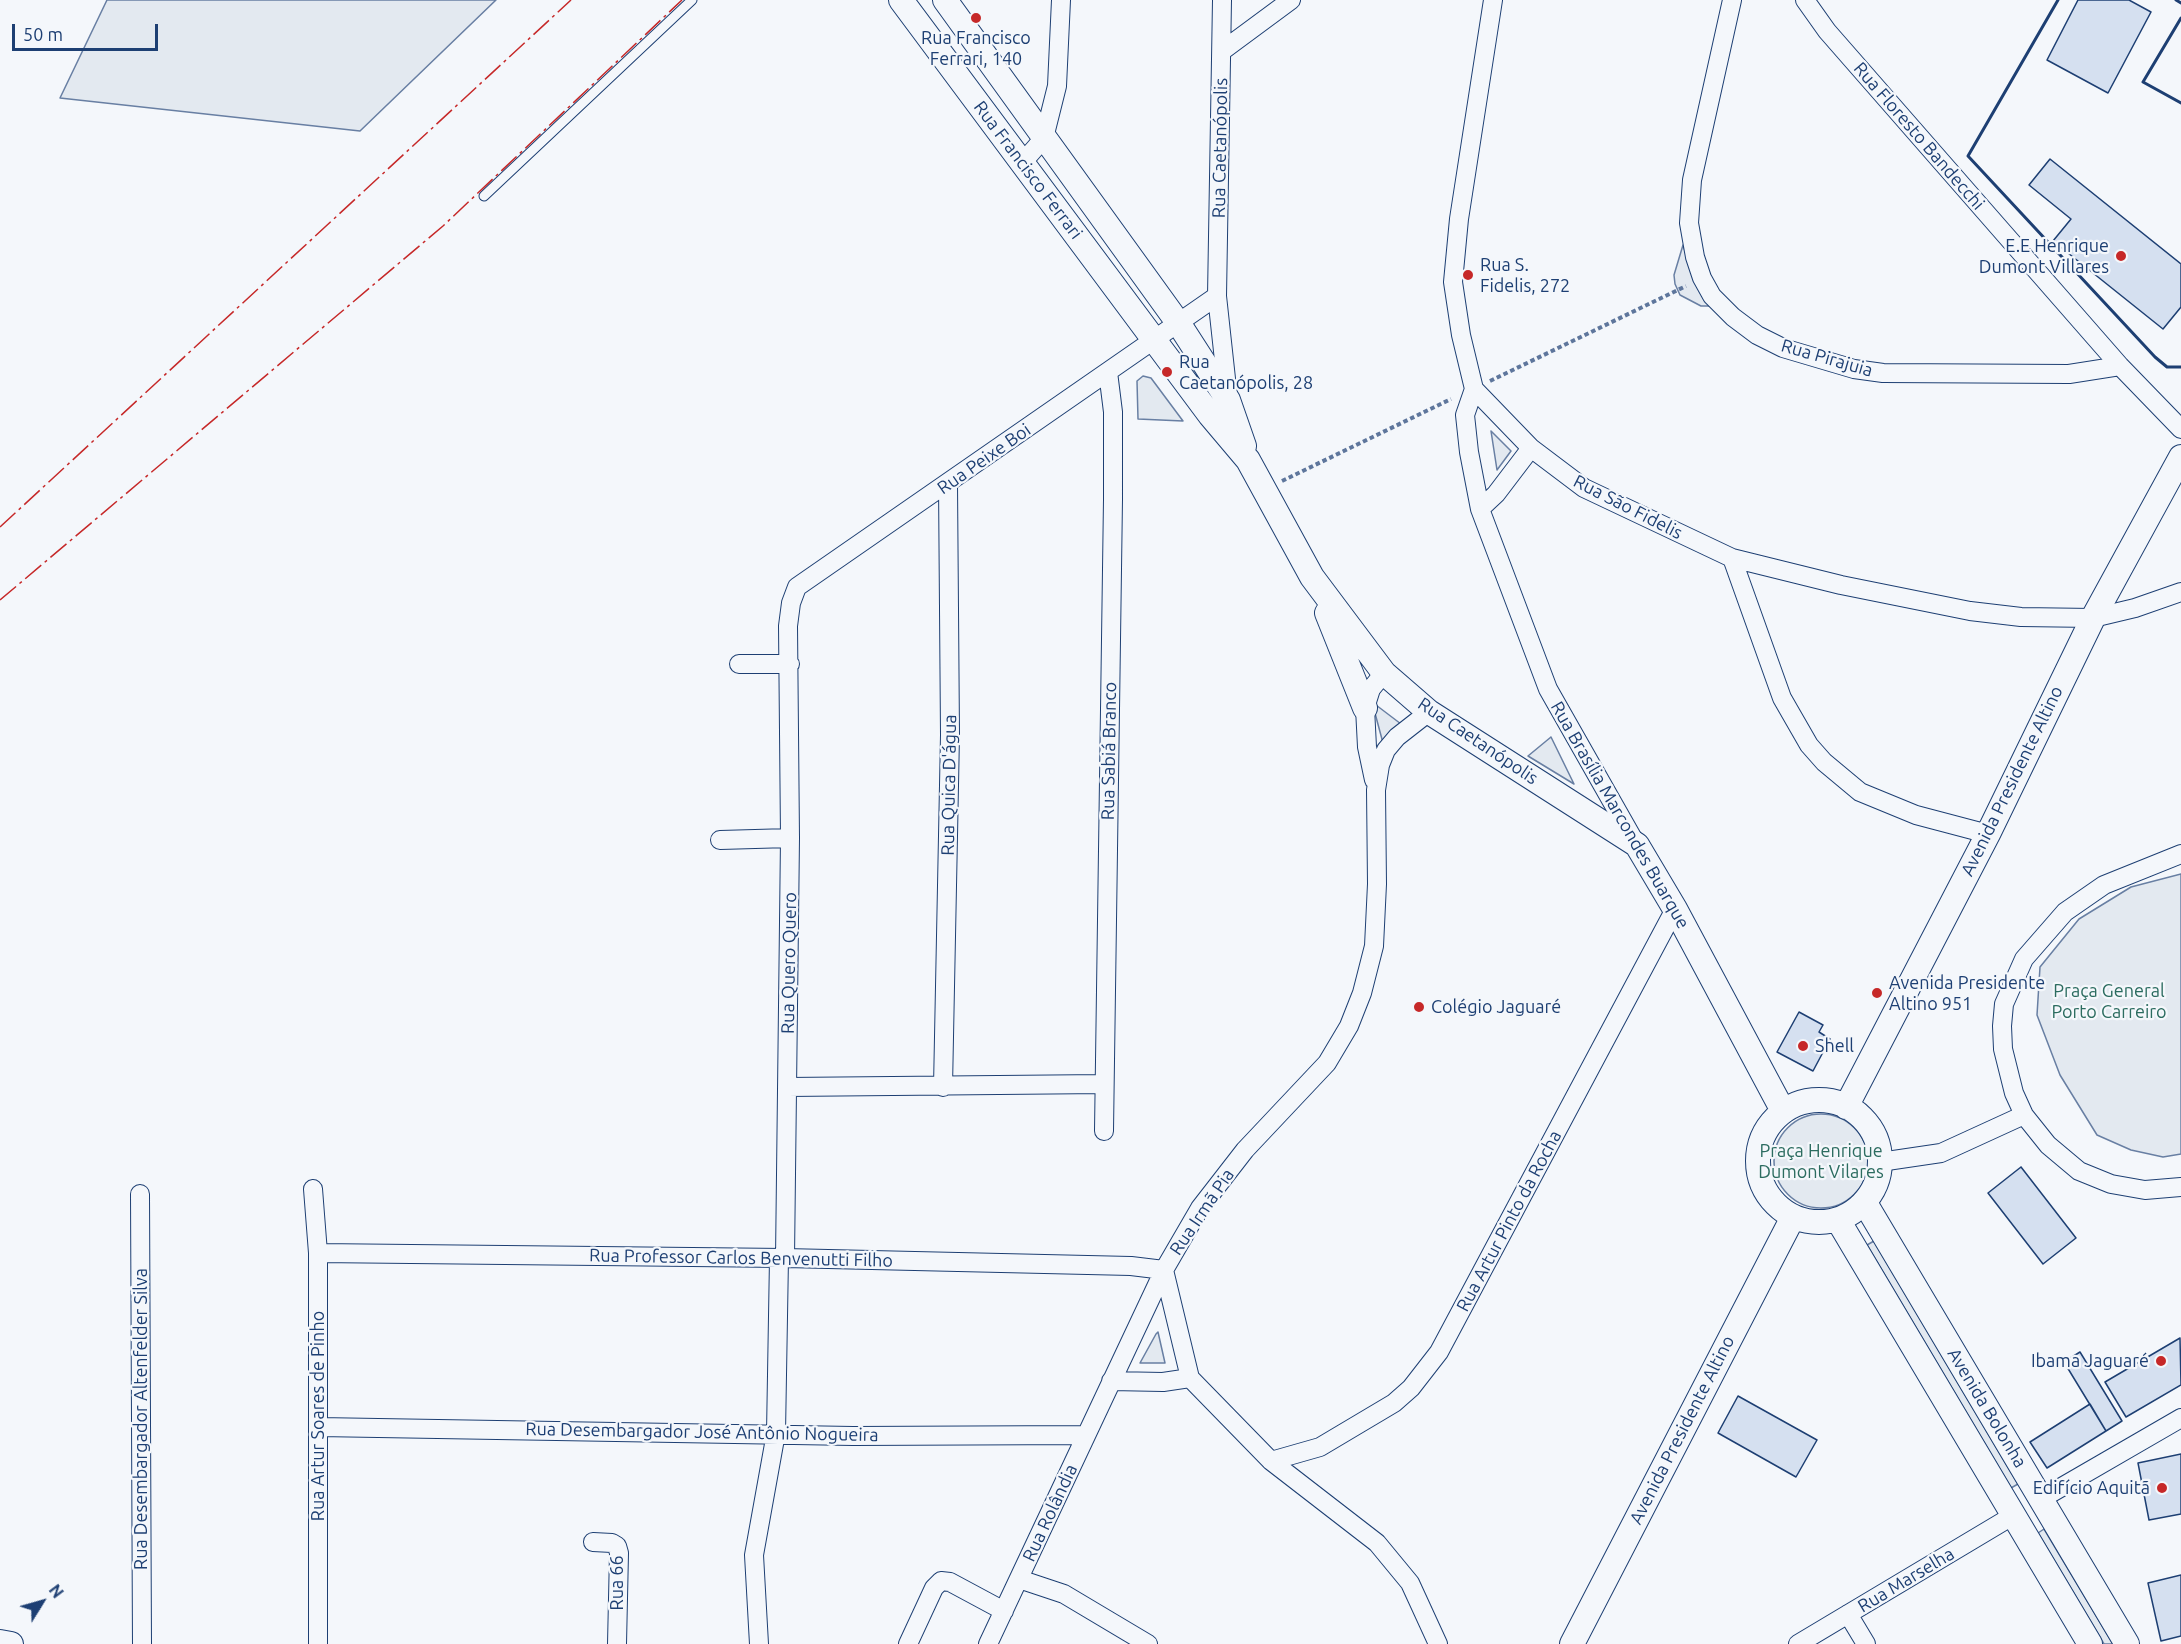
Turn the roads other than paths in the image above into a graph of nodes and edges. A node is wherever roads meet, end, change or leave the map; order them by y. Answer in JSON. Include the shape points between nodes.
{"nodes":[{"id":1,"x":692,"y":0,"type":"edge"},
{"id":2,"x":901,"y":0,"type":"edge"},
{"id":3,"x":945,"y":0,"type":"edge"},
{"id":4,"x":1061,"y":0,"type":"edge"},
{"id":5,"x":1222,"y":0,"type":"edge"},
{"id":6,"x":1291,"y":0,"type":"edge"},
{"id":7,"x":1493,"y":0,"type":"edge"},
{"id":8,"x":1732,"y":0,"type":"edge"},
{"id":9,"x":1805,"y":0,"type":"edge"},
{"id":10,"x":1222,"y":51,"type":"junction"},
{"id":11,"x":1044,"y":138,"type":"junction"},
{"id":12,"x":1023,"y":162,"type":"junction"},
{"id":13,"x":484,"y":196,"type":"dead end"},
{"id":14,"x":1217,"y":296,"type":"junction"},
{"id":15,"x":1179,"y":324,"type":"junction"},
{"id":16,"x":1156,"y":340,"type":"junction"},
{"id":17,"x":2120,"y":366,"type":"junction"},
{"id":18,"x":1108,"y":372,"type":"junction"},
{"id":19,"x":1474,"y":389,"type":"junction"},
{"id":20,"x":1228,"y":400,"type":"junction"},
{"id":21,"x":2181,"y":429,"type":"edge"},
{"id":22,"x":1531,"y":448,"type":"junction"},
{"id":23,"x":2181,"y":457,"type":"edge"},
{"id":24,"x":1248,"y":460,"type":"junction"},
{"id":25,"x":948,"y":484,"type":"junction"},
{"id":26,"x":1480,"y":509,"type":"junction"},
{"id":27,"x":1732,"y":558,"type":"junction"},
{"id":28,"x":810,"y":576,"type":"joint"},
{"id":29,"x":1312,"y":578,"type":"junction"},
{"id":30,"x":2181,"y":592,"type":"edge"},
{"id":31,"x":2092,"y":618,"type":"junction"},
{"id":32,"x":739,"y":663,"type":"dead end"},
{"id":33,"x":790,"y":663,"type":"junction"},
{"id":34,"x":1384,"y":673,"type":"junction"},
{"id":35,"x":1365,"y":708,"type":"junction"},
{"id":36,"x":1429,"y":712,"type":"junction"},
{"id":37,"x":1376,"y":790,"type":"junction"},
{"id":38,"x":1988,"y":834,"type":"junction"},
{"id":39,"x":790,"y":838,"type":"junction"},
{"id":40,"x":720,"y":840,"type":"dead end"},
{"id":41,"x":1637,"y":845,"type":"junction"},
{"id":42,"x":2181,"y":854,"type":"edge"},
{"id":43,"x":1675,"y":909,"type":"junction"},
{"id":44,"x":1104,"y":1084,"type":"junction"},
{"id":45,"x":788,"y":1087,"type":"junction"},
{"id":46,"x":943,"y":1087,"type":"junction"},
{"id":47,"x":1846,"y":1107,"type":"junction"},
{"id":48,"x":1783,"y":1111,"type":"junction"},
{"id":49,"x":2024,"y":1115,"type":"junction"},
{"id":50,"x":1104,"y":1131,"type":"dead end"},
{"id":51,"x":1880,"y":1162,"type":"junction"},
{"id":52,"x":2181,"y":1187,"type":"edge"},
{"id":53,"x":313,"y":1189,"type":"dead end"},
{"id":54,"x":140,"y":1194,"type":"dead end"},
{"id":55,"x":1865,"y":1203,"type":"junction"},
{"id":56,"x":1793,"y":1217,"type":"junction"},
{"id":57,"x":1838,"y":1220,"type":"junction"},
{"id":58,"x":318,"y":1253,"type":"junction"},
{"id":59,"x":782,"y":1258,"type":"junction"},
{"id":60,"x":1164,"y":1270,"type":"junction"},
{"id":61,"x":1190,"y":1378,"type":"junction"},
{"id":62,"x":1111,"y":1381,"type":"junction"},
{"id":63,"x":2181,"y":1418,"type":"edge"},
{"id":64,"x":319,"y":1427,"type":"junction"},
{"id":65,"x":776,"y":1433,"type":"junction"},
{"id":66,"x":1086,"y":1435,"type":"junction"},
{"id":67,"x":1271,"y":1461,"type":"junction"},
{"id":68,"x":2041,"y":1499,"type":"junction"},
{"id":69,"x":2014,"y":1515,"type":"junction"},
{"id":70,"x":593,"y":1542,"type":"dead end"},
{"id":71,"x":1019,"y":1579,"type":"junction"},
{"id":72,"x":1004,"y":1611,"type":"junction"},
{"id":73,"x":1848,"y":1614,"type":"junction"},
{"id":74,"x":0,"y":1642,"type":"edge"},
{"id":75,"x":1800,"y":1643,"type":"edge"},
{"id":76,"x":10,"y":1644,"type":"edge"},
{"id":77,"x":142,"y":1644,"type":"edge"},
{"id":78,"x":318,"y":1644,"type":"edge"},
{"id":79,"x":617,"y":1644,"type":"edge"},
{"id":80,"x":759,"y":1644,"type":"edge"},
{"id":81,"x":908,"y":1644,"type":"edge"},
{"id":82,"x":988,"y":1644,"type":"edge"},
{"id":83,"x":1148,"y":1644,"type":"edge"},
{"id":84,"x":1438,"y":1644,"type":"edge"},
{"id":85,"x":1572,"y":1644,"type":"edge"},
{"id":86,"x":1866,"y":1644,"type":"edge"},
{"id":87,"x":2090,"y":1644,"type":"edge"},
{"id":88,"x":2127,"y":1644,"type":"edge"}],
"edges":[{"from":1,"to":13,"type":"lane"},
{"from":2,"to":12,"type":"main road","name":"Rua Francisco Ferrari"},
{"from":3,"to":11,"type":"main road","name":"Rua Francisco Ferrari"},
{"from":4,"to":11,"type":"street","via":[[1057,86]]},
{"from":5,"to":10,"type":"street","name":"Rua Caetanópolis"},
{"from":6,"to":10,"type":"street"},
{"from":7,"to":19,"type":"street","via":[[1453,282]]},
{"from":8,"to":17,"type":"street","name":"Rua Pirajuia","via":[[1692,180],[1689,224],[1702,278],[1712,296],[1733,317],[1783,348],[1884,374],[2069,374]]},
{"from":9,"to":17,"type":"street","name":"Rua Floresto Bandecchi","via":[[1827,31]]},
{"from":10,"to":14,"type":"street","name":"Rua Caetanópolis"},
{"from":11,"to":12,"type":"street"},
{"from":11,"to":15,"type":"main road","name":"Rua Francisco Ferrari"},
{"from":12,"to":16,"type":"main road","name":"Rua Francisco Ferrari"},
{"from":14,"to":15,"type":"street"},
{"from":14,"to":20,"type":"street","name":"Rua Caetanópolis"},
{"from":15,"to":16,"type":"street"},
{"from":15,"to":20,"type":"main road","name":"Rua Caetanópolis"},
{"from":16,"to":18,"type":"street","name":"Rua Peixe Boi"},
{"from":16,"to":24,"type":"main road","name":"Rua Caetanópolis"},
{"from":17,"to":21,"type":"street","name":"Rua Floresto Bandecchi"},
{"from":18,"to":25,"type":"street","name":"Rua Peixe Boi"},
{"from":18,"to":44,"type":"street","name":"Rua Sabiá Branco","via":[[1113,412],[1113,499]]},
{"from":19,"to":22,"type":"street","name":"Rua São Fidelis"},
{"from":19,"to":26,"type":"street","name":"Rua Brasília Marcondes Buarque","via":[[1465,415]]},
{"from":20,"to":24,"type":"main road","name":"Rua Caetanópolis"},
{"from":22,"to":26,"type":"street","via":[[1496,495]]},
{"from":22,"to":27,"type":"street","name":"Rua São Fidelis","via":[[1584,488]]},
{"from":23,"to":31,"type":"main road","name":"Avenida Presidente Altino"},
{"from":24,"to":29,"type":"main road","name":"Rua Caetanópolis"},
{"from":25,"to":28,"type":"street","name":"Rua Peixe Boi"},
{"from":25,"to":46,"type":"street","name":"Rua Quica D'água","via":[[950,735]]},
{"from":26,"to":41,"type":"street","name":"Rua Brasília Marcondes Buarque","via":[[1548,688]]},
{"from":27,"to":31,"type":"street","name":"Rua São Fidelis","via":[[1970,611]]},
{"from":27,"to":38,"type":"street","via":[[1782,698],[1809,746],[1860,792],[1916,815]]},
{"from":28,"to":33,"type":"street","name":"Rua Quero Quero","via":[[796,587],[791,603]]},
{"from":29,"to":34,"type":"main road","name":"Rua Caetanópolis"},
{"from":29,"to":35,"type":"main road"},
{"from":30,"to":31,"type":"street","name":"Rua São Fidelis"},
{"from":31,"to":38,"type":"main road","name":"Avenida Presidente Altino"},
{"from":32,"to":33,"type":"street"},
{"from":33,"to":39,"type":"street","name":"Rua Quero Quero"},
{"from":34,"to":35,"type":"street","name":"Rua Irmã Pia","via":[[1371,689]]},
{"from":34,"to":36,"type":"main road","name":"Rua Caetanópolis"},
{"from":35,"to":37,"type":"street","name":"Rua Irmã Pia","via":[[1367,747]]},
{"from":36,"to":37,"type":"street","name":"Rua Irmã Pia","via":[[1396,737],[1386,750]]},
{"from":36,"to":41,"type":"main road","name":"Rua Caetanópolis"},
{"from":37,"to":60,"type":"street","name":"Rua Irmã Pia","via":[[1374,946],[1349,1026],[1327,1063],[1245,1150],[1200,1208]]},
{"from":38,"to":47,"type":"main road","name":"Avenida Presidente Altino"},
{"from":39,"to":40,"type":"street"},
{"from":39,"to":45,"type":"street","name":"Rua Quero Quero"},
{"from":41,"to":43,"type":"main road","name":"Rua Brasília Marcondes Buarque"},
{"from":42,"to":49,"type":"street","via":[[2104,885],[2066,912],[2024,959],[2004,1004],[2002,1049]]},
{"from":43,"to":48,"type":"main road","name":"Rua Brasília Marcondes Buarque"},
{"from":43,"to":67,"type":"street","name":"Rua Artur Pinto da Rocha","via":[[1439,1352],[1394,1403],[1320,1447]]},
{"from":44,"to":46,"type":"street"},
{"from":44,"to":50,"type":"street","name":"Rua Sabiá Branco"},
{"from":45,"to":46,"type":"street"},
{"from":45,"to":59,"type":"street","name":"Rua Quero Quero"},
{"from":47,"to":48,"type":"main road","via":[[1814,1100]]},
{"from":47,"to":51,"type":"main road","via":[[1861,1116],[1871,1129]]},
{"from":48,"to":56,"type":"main road","via":[[1766,1130],[1758,1167],[1765,1191]]},
{"from":49,"to":51,"type":"street","via":[[1941,1153]]},
{"from":49,"to":52,"type":"street","via":[[2048,1145],[2079,1171],[2129,1189]]},
{"from":51,"to":55,"type":"main road","via":[[1876,1184]]},
{"from":53,"to":58,"type":"street","name":"Rua Artur Soares de Pinho"},
{"from":54,"to":77,"type":"street","name":"Rua Desembargador Altenfelder Silva"},
{"from":55,"to":57,"type":"main road"},
{"from":55,"to":68,"type":"main road","name":"Avenida Bolonha"},
{"from":56,"to":57,"type":"main road","via":[[1823,1223]]},
{"from":56,"to":85,"type":"main road","name":"Avenida Presidente Altino"},
{"from":57,"to":69,"type":"main road","name":"Avenida Bolonha"},
{"from":58,"to":59,"type":"street","name":"Rua Professor Carlos Benvenutti Filho"},
{"from":58,"to":64,"type":"street","name":"Rua Artur Soares de Pinho"},
{"from":59,"to":60,"type":"street","name":"Rua Professor Carlos Benvenutti Filho"},
{"from":59,"to":65,"type":"street","name":"Rua Quero Quero"},
{"from":60,"to":61,"type":"street","name":"Rua Irmã Pia"},
{"from":60,"to":62,"type":"street","name":"Rua Rolândia"},
{"from":61,"to":62,"type":"street"},
{"from":61,"to":67,"type":"street"},
{"from":62,"to":66,"type":"street","name":"Rua Rolândia"},
{"from":63,"to":68,"type":"street"},
{"from":64,"to":65,"type":"street","name":"Rua Desembargador José Antônio Nogueira"},
{"from":64,"to":78,"type":"street","name":"Rua Artur Soares de Pinho"},
{"from":65,"to":66,"type":"street","name":"Rua Desembargador José Antônio Nogueira"},
{"from":65,"to":80,"type":"street","name":"Rua Quero Quero","via":[[754,1555]]},
{"from":66,"to":71,"type":"street","name":"Rua Rolândia"},
{"from":67,"to":84,"type":"street","via":[[1377,1543],[1410,1583]]},
{"from":68,"to":88,"type":"main road","name":"Avenida Bolonha"},
{"from":69,"to":73,"type":"street","name":"Rua Marselha"},
{"from":69,"to":87,"type":"main road","name":"Avenida Bolonha"},
{"from":70,"to":79,"type":"street","name":"Rua 66","via":[[612,1543],[620,1553]]},
{"from":71,"to":72,"type":"street","name":"Rua Rolândia"},
{"from":71,"to":83,"type":"street","via":[[1064,1594]]},
{"from":72,"to":81,"type":"street","via":[[941,1581]]},
{"from":72,"to":82,"type":"street","name":"Rua Rolândia"},
{"from":73,"to":75,"type":"street","name":"Rua Marselha"},
{"from":73,"to":86,"type":"street"},
{"from":74,"to":76,"type":"main road"}]}
